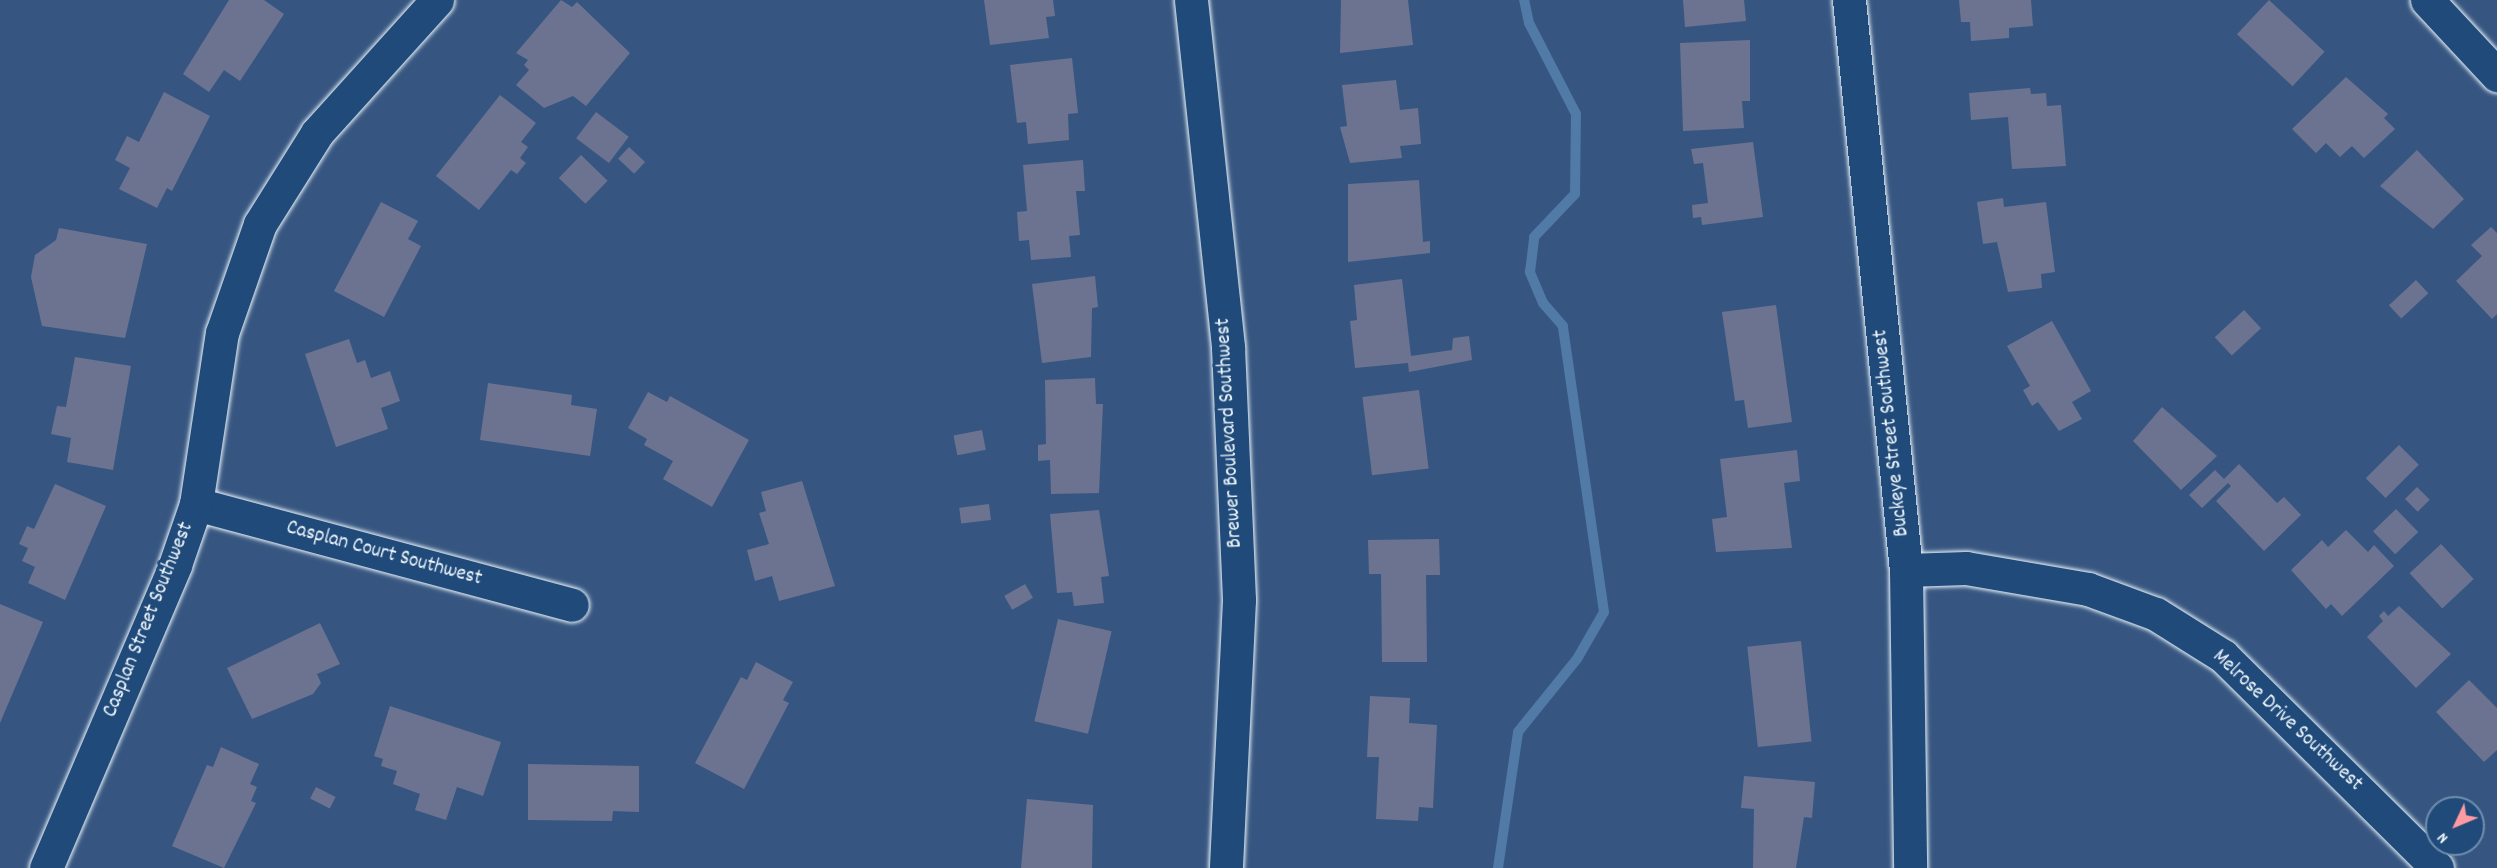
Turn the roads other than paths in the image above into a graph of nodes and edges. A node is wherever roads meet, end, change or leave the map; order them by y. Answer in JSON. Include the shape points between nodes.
{"nodes":[{"id":1,"x":437,"y":0,"type":"edge"},
{"id":2,"x":1191,"y":0,"type":"edge"},
{"id":3,"x":1849,"y":0,"type":"edge"},
{"id":4,"x":2427,"y":0,"type":"edge"},
{"id":5,"x":2497,"y":75,"type":"edge"},
{"id":6,"x":196,"y":504,"type":"junction"},
{"id":7,"x":1906,"y":570,"type":"junction"},
{"id":8,"x":572,"y":605,"type":"dead end"},
{"id":9,"x":2431,"y":866,"type":"edge"},
{"id":10,"x":46,"y":868,"type":"edge"},
{"id":11,"x":1226,"y":868,"type":"edge"},
{"id":12,"x":1910,"y":868,"type":"edge"}],
"edges":[{"from":1,"to":6,"type":"street","name":"Casplan Street Southwest","via":[[317,133],[260,224],[222,333]]},
{"from":2,"to":11,"type":"street","name":"Brewer Boulevard Southwest","via":[[1228,347],[1239,588]]},
{"from":3,"to":7,"type":"street","name":"Buckeye Street Southwest"},
{"from":4,"to":5,"type":"street"},
{"from":6,"to":8,"type":"street","name":"Casplan Court Southwest"},
{"from":6,"to":10,"type":"street","name":"Casplan Street Southwest","via":[[176,565]]},
{"from":7,"to":9,"type":"street","name":"Melrose Drive Southwest","via":[[1966,568],[2088,589],[2156,614],[2223,656]]},
{"from":7,"to":12,"type":"street","name":"Buckeye Street Southwest"}]}
